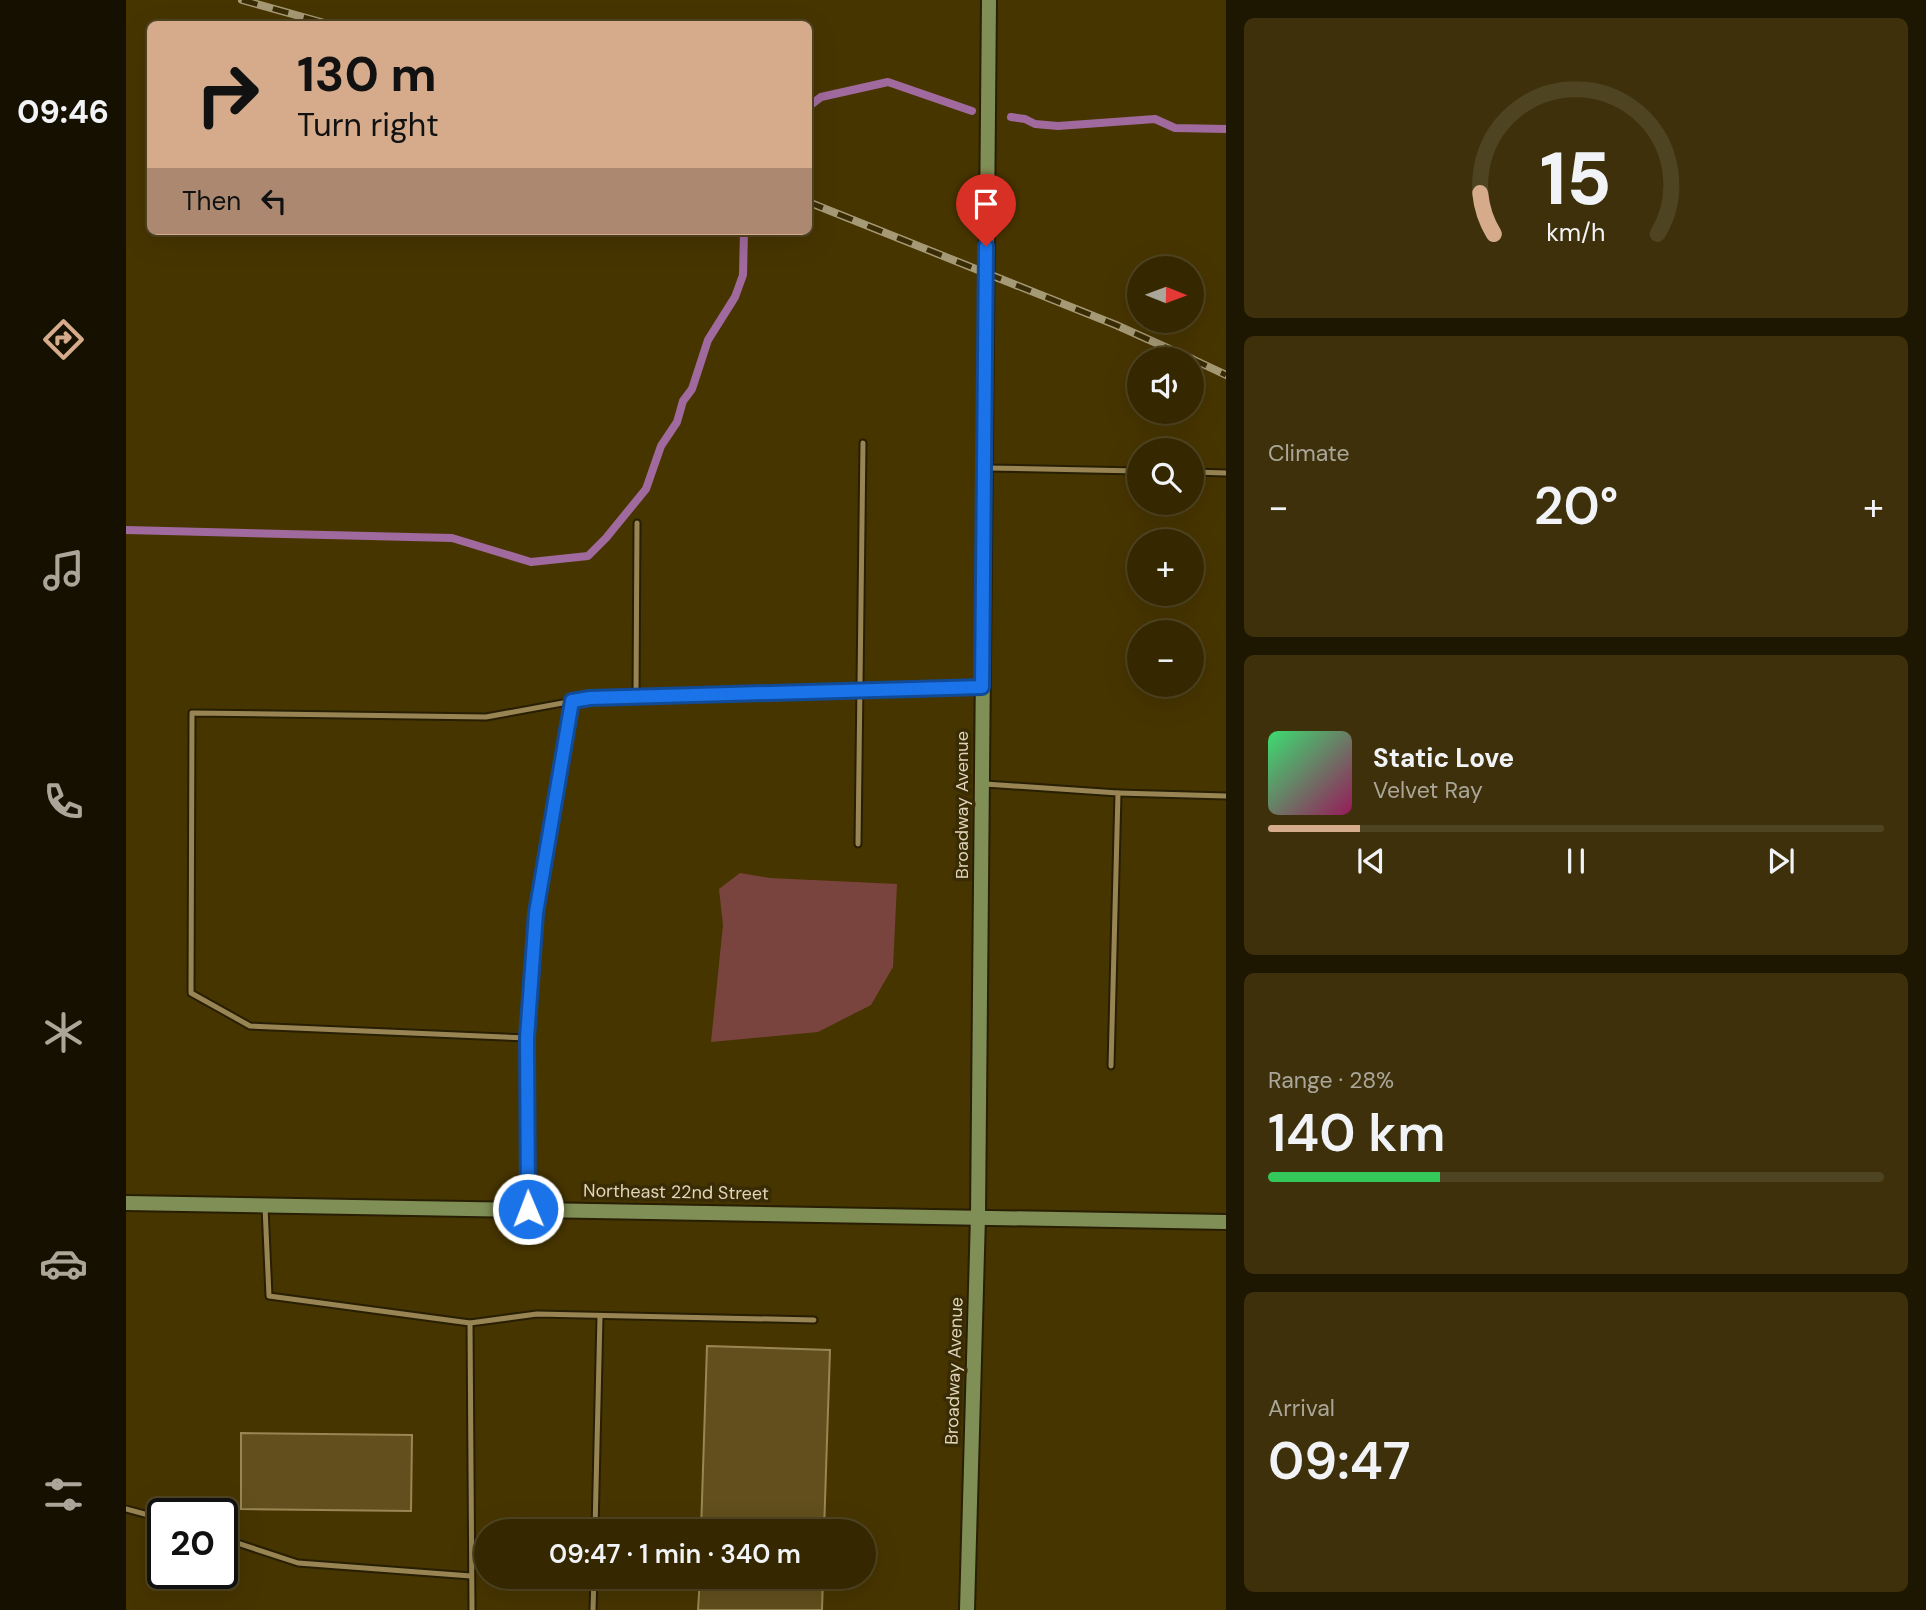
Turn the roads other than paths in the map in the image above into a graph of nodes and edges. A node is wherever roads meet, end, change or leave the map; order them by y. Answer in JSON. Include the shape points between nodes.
{"nodes":[{"id":1,"x":989,"y":0,"type":"edge"},
{"id":2,"x":863,"y":443,"type":"dead end"},
{"id":3,"x":985,"y":468,"type":"junction"},
{"id":4,"x":1127,"y":471,"type":"edge"},
{"id":5,"x":1204,"y":472,"type":"edge"},
{"id":6,"x":1226,"y":473,"type":"edge"},
{"id":7,"x":637,"y":523,"type":"dead end"},
{"id":8,"x":982,"y":687,"type":"junction"},
{"id":9,"x":860,"y":691,"type":"junction"},
{"id":10,"x":636,"y":697,"type":"junction"},
{"id":11,"x":572,"y":701,"type":"junction"},
{"id":12,"x":982,"y":783,"type":"junction"},
{"id":13,"x":1118,"y":793,"type":"junction"},
{"id":14,"x":1226,"y":796,"type":"edge"},
{"id":15,"x":858,"y":844,"type":"dead end"},
{"id":16,"x":527,"y":1038,"type":"junction"},
{"id":17,"x":1111,"y":1066,"type":"dead end"},
{"id":18,"x":126,"y":1203,"type":"edge"},
{"id":19,"x":264,"y":1205,"type":"junction"},
{"id":20,"x":528,"y":1209,"type":"junction"},
{"id":21,"x":978,"y":1216,"type":"junction"},
{"id":22,"x":1226,"y":1222,"type":"edge"},
{"id":23,"x":600,"y":1315,"type":"junction"},
{"id":24,"x":814,"y":1320,"type":"dead end"},
{"id":25,"x":470,"y":1323,"type":"junction"},
{"id":26,"x":126,"y":1508,"type":"edge"},
{"id":27,"x":147,"y":1515,"type":"edge"},
{"id":28,"x":595,"y":1519,"type":"edge"},
{"id":29,"x":238,"y":1543,"type":"edge"},
{"id":30,"x":471,"y":1576,"type":"junction"},
{"id":31,"x":594,"y":1589,"type":"edge"},
{"id":32,"x":472,"y":1610,"type":"edge"},
{"id":33,"x":593,"y":1610,"type":"edge"},
{"id":34,"x":967,"y":1610,"type":"edge"}],
"edges":[{"from":1,"to":3,"type":"main road","name":"Broadway Avenue"},
{"from":2,"to":9,"type":"lane"},
{"from":3,"to":4,"type":"lane"},
{"from":3,"to":8,"type":"main road","name":"Broadway Avenue"},
{"from":5,"to":6,"type":"lane"},
{"from":7,"to":10,"type":"lane"},
{"from":8,"to":9,"type":"lane"},
{"from":8,"to":12,"type":"main road","name":"Broadway Avenue"},
{"from":9,"to":10,"type":"lane"},
{"from":9,"to":15,"type":"lane"},
{"from":10,"to":11,"type":"lane"},
{"from":11,"to":16,"type":"lane","via":[[536,913]]},
{"from":11,"to":16,"type":"lane","via":[[486,717],[192,713],[191,993],[250,1026]]},
{"from":12,"to":13,"type":"lane"},
{"from":12,"to":21,"type":"main road","name":"Broadway Avenue"},
{"from":13,"to":14,"type":"lane"},
{"from":13,"to":17,"type":"lane"},
{"from":16,"to":20,"type":"lane"},
{"from":18,"to":19,"type":"main road","name":"Northeast 22nd Street"},
{"from":19,"to":20,"type":"main road","name":"Northeast 22nd Street"},
{"from":19,"to":25,"type":"lane","via":[[270,1296]]},
{"from":20,"to":21,"type":"main road","name":"Northeast 22nd Street"},
{"from":21,"to":22,"type":"main road","name":"Northeast 22nd Street"},
{"from":21,"to":34,"type":"main road","name":"Broadway Avenue"},
{"from":23,"to":24,"type":"lane"},
{"from":23,"to":25,"type":"lane","via":[[537,1314]]},
{"from":23,"to":28,"type":"lane"},
{"from":25,"to":30,"type":"lane"},
{"from":26,"to":27,"type":"lane"},
{"from":29,"to":30,"type":"lane","via":[[298,1563]]},
{"from":30,"to":32,"type":"lane"},
{"from":31,"to":33,"type":"lane"}]}
